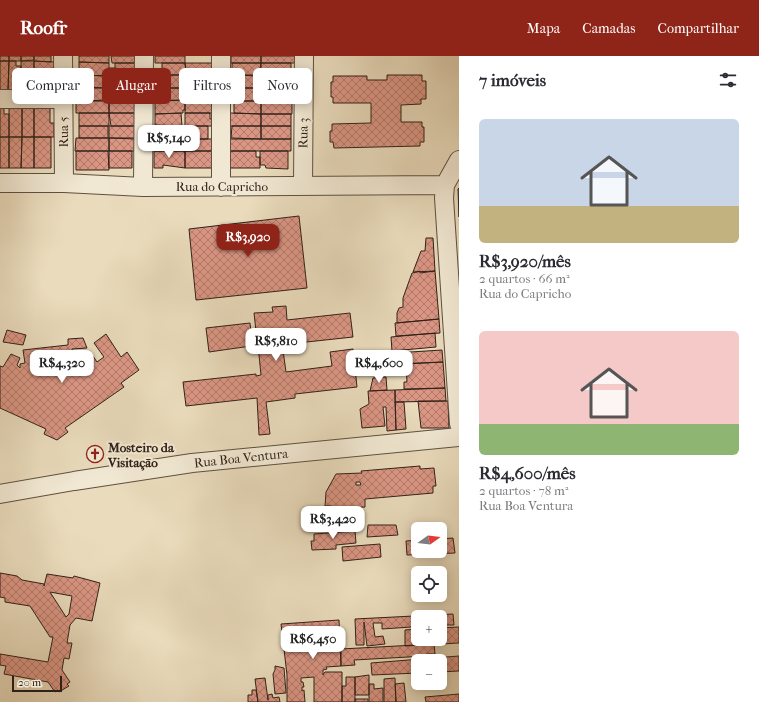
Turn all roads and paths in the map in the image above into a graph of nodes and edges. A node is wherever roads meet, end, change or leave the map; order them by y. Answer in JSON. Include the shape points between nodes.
{"nodes":[{"id":1,"x":63,"y":56,"type":"edge"},
{"id":2,"x":144,"y":56,"type":"edge"},
{"id":3,"x":221,"y":56,"type":"edge"},
{"id":4,"x":304,"y":56,"type":"edge"},
{"id":5,"x":63,"y":68,"type":"edge"},
{"id":6,"x":0,"y":99,"type":"edge"},
{"id":7,"x":12,"y":99,"type":"edge"},
{"id":8,"x":63,"y":104,"type":"edge"},
{"id":9,"x":459,"y":160,"type":"edge"},
{"id":10,"x":0,"y":183,"type":"edge"},
{"id":11,"x":64,"y":183,"type":"junction"},
{"id":12,"x":445,"y":185,"type":"junction"},
{"id":13,"x":221,"y":186,"type":"junction"},
{"id":14,"x":303,"y":186,"type":"junction"},
{"id":15,"x":143,"y":187,"type":"junction"},
{"id":16,"x":459,"y":424,"type":"edge"},
{"id":17,"x":459,"y":437,"type":"edge"},
{"id":18,"x":0,"y":494,"type":"edge"}],
"edges":[{"from":1,"to":5,"type":"street","name":"Rua 5"},
{"from":2,"to":15,"type":"street"},
{"from":3,"to":13,"type":"street"},
{"from":4,"to":14,"type":"street","name":"Rua 3"},
{"from":6,"to":7,"type":"street"},
{"from":8,"to":11,"type":"street","name":"Rua 5"},
{"from":9,"to":12,"type":"street"},
{"from":10,"to":11,"type":"street","name":"Rua do Capricho"},
{"from":11,"to":15,"type":"street","name":"Rua do Capricho"},
{"from":12,"to":14,"type":"street","name":"Rua do Capricho"},
{"from":12,"to":16,"type":"street"},
{"from":13,"to":14,"type":"street","name":"Rua do Capricho"},
{"from":13,"to":15,"type":"street","name":"Rua do Capricho"},
{"from":17,"to":18,"type":"street","name":"Rua Boa Ventura","via":[[192,463]]}]}
